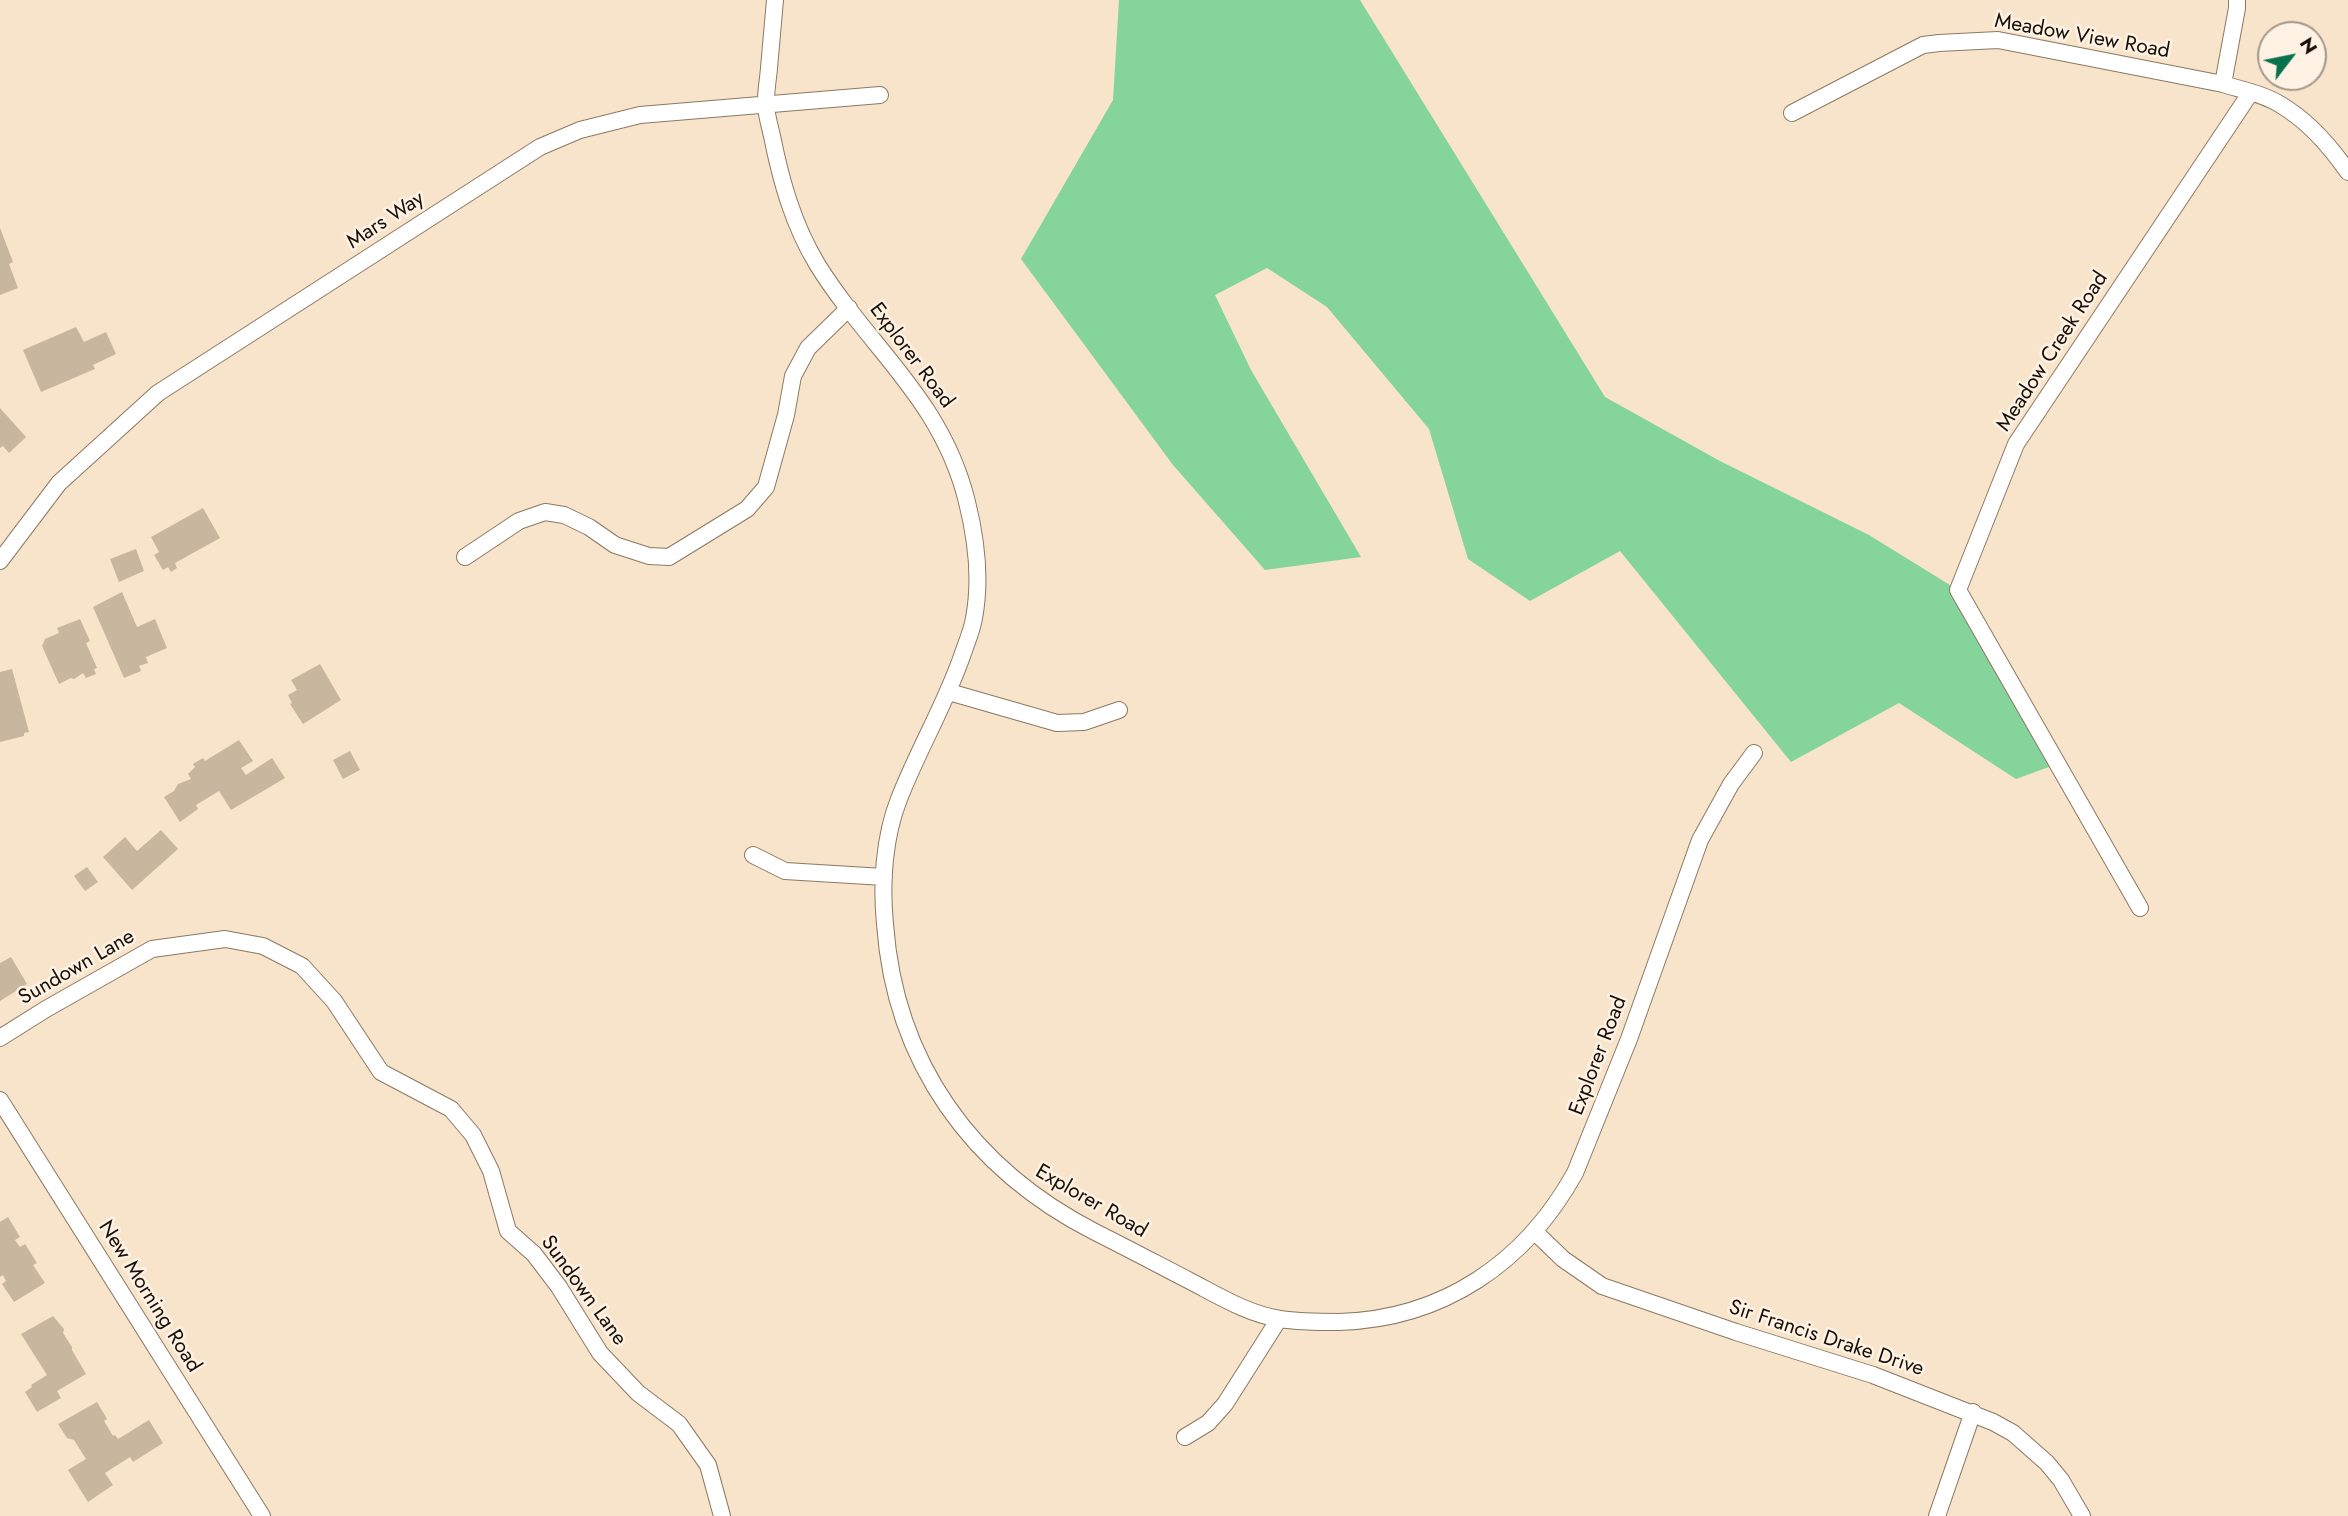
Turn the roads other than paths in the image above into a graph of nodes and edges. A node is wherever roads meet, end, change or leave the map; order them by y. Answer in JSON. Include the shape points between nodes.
{"nodes":[{"id":1,"x":775,"y":0,"type":"edge"},
{"id":2,"x":2237,"y":0,"type":"edge"},
{"id":3,"x":2223,"y":84,"type":"junction"},
{"id":4,"x":2251,"y":92,"type":"junction"},
{"id":5,"x":880,"y":95,"type":"dead end"},
{"id":6,"x":765,"y":105,"type":"junction"},
{"id":7,"x":1792,"y":113,"type":"dead end"},
{"id":8,"x":2348,"y":172,"type":"edge"},
{"id":9,"x":849,"y":308,"type":"junction"},
{"id":10,"x":465,"y":557,"type":"dead end"},
{"id":11,"x":0,"y":561,"type":"edge"},
{"id":12,"x":949,"y":692,"type":"junction"},
{"id":13,"x":1119,"y":710,"type":"dead end"},
{"id":14,"x":1754,"y":753,"type":"dead end"},
{"id":15,"x":753,"y":855,"type":"dead end"},
{"id":16,"x":884,"y":877,"type":"junction"},
{"id":17,"x":2140,"y":908,"type":"dead end"},
{"id":18,"x":0,"y":1038,"type":"edge"},
{"id":19,"x":0,"y":1100,"type":"edge"},
{"id":20,"x":1535,"y":1232,"type":"junction"},
{"id":21,"x":1279,"y":1319,"type":"junction"},
{"id":22,"x":1973,"y":1412,"type":"junction"},
{"id":23,"x":1185,"y":1437,"type":"dead end"},
{"id":24,"x":262,"y":1516,"type":"edge"},
{"id":25,"x":722,"y":1516,"type":"edge"},
{"id":26,"x":1937,"y":1516,"type":"edge"},
{"id":27,"x":2082,"y":1516,"type":"edge"}],
"edges":[{"from":1,"to":6,"type":"street","name":"Explorer Road"},
{"from":2,"to":3,"type":"street"},
{"from":3,"to":4,"type":"street","name":"Meadow View Road"},
{"from":3,"to":7,"type":"street","name":"Meadow View Road","via":[[1998,40],[1939,43],[1923,46]]},
{"from":4,"to":8,"type":"street","name":"Meadow View Road","via":[[2300,119]]},
{"from":4,"to":17,"type":"street","name":"Meadow Creek Road","via":[[2016,444],[1958,590]]},
{"from":5,"to":6,"type":"street","name":"Mars Way"},
{"from":6,"to":9,"type":"street","name":"Explorer Road","via":[[793,217],[817,264]]},
{"from":6,"to":11,"type":"street","name":"Mars Way","via":[[640,115],[580,130],[540,147],[158,393],[60,483]]},
{"from":9,"to":10,"type":"street","via":[[808,348],[793,376],[766,487],[747,509],[669,557],[615,545],[577,521],[545,512],[519,521]]},
{"from":9,"to":12,"type":"street","name":"Explorer Road","via":[[932,417],[967,501],[976,561],[974,621]]},
{"from":12,"to":13,"type":"street","via":[[1057,723],[1084,722]]},
{"from":12,"to":16,"type":"street","name":"Explorer Road","via":[[898,800]]},
{"from":14,"to":20,"type":"street","name":"Explorer Road","via":[[1731,783],[1700,840],[1584,1151],[1563,1194]]},
{"from":15,"to":16,"type":"street","via":[[785,871]]},
{"from":16,"to":21,"type":"street","name":"Explorer Road","via":[[886,942],[899,1006],[928,1075],[977,1144],[1022,1187],[1072,1220],[1237,1306]]},
{"from":18,"to":25,"type":"street","name":"Sundown Lane","via":[[152,949],[225,939],[263,946],[302,966],[334,1001],[381,1072],[451,1109],[473,1135],[491,1171],[508,1231],[534,1254],[559,1287],[600,1353],[638,1393],[678,1424],[708,1465]]},
{"from":19,"to":24,"type":"street","name":"New Morning Road"},
{"from":20,"to":21,"type":"street","name":"Explorer Road","via":[[1483,1277],[1421,1307],[1353,1321]]},
{"from":20,"to":22,"type":"street","name":"Sir Francis Drake Drive","via":[[1602,1286]]},
{"from":21,"to":23,"type":"street","via":[[1225,1404],[1208,1423]]},
{"from":22,"to":26,"type":"street"},
{"from":22,"to":27,"type":"street","name":"Sir Francis Drake Drive","via":[[2031,1447],[2061,1480]]}]}
